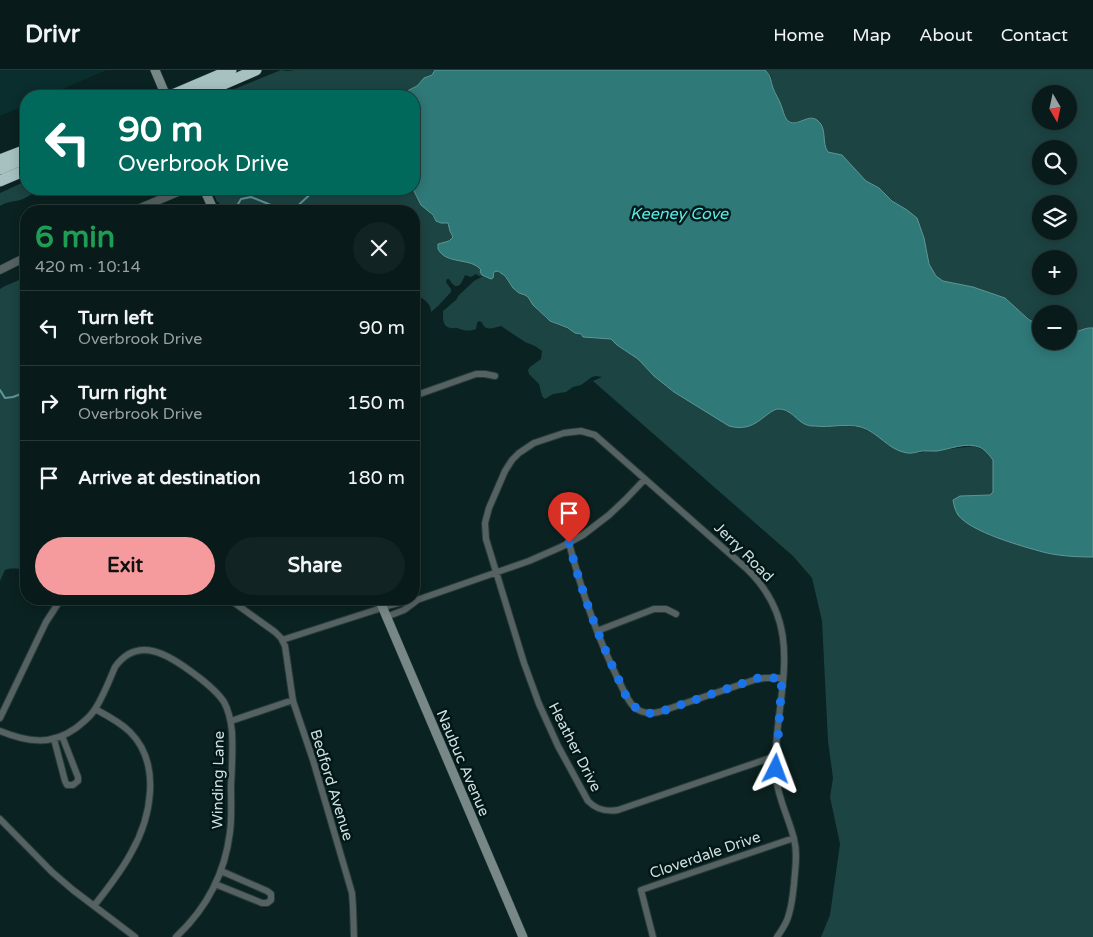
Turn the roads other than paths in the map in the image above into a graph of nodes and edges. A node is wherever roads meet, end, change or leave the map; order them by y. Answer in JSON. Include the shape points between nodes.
{"nodes":[{"id":1,"x":154,"y":70,"type":"edge"},
{"id":2,"x":231,"y":70,"type":"edge"},
{"id":3,"x":256,"y":70,"type":"edge"},
{"id":4,"x":163,"y":90,"type":"edge"},
{"id":5,"x":183,"y":90,"type":"edge"},
{"id":6,"x":210,"y":90,"type":"edge"},
{"id":7,"x":20,"y":152,"type":"edge"},
{"id":8,"x":0,"y":160,"type":"edge"},
{"id":9,"x":20,"y":161,"type":"edge"},
{"id":10,"x":0,"y":169,"type":"edge"},
{"id":11,"x":20,"y":173,"type":"edge"},
{"id":12,"x":0,"y":181,"type":"edge"},
{"id":13,"x":171,"y":195,"type":"edge"},
{"id":14,"x":147,"y":205,"type":"edge"},
{"id":15,"x":20,"y":260,"type":"edge"},
{"id":16,"x":0,"y":270,"type":"edge"},
{"id":17,"x":495,"y":376,"type":"dead end"},
{"id":18,"x":420,"y":394,"type":"edge"},
{"id":19,"x":645,"y":479,"type":"junction"},
{"id":20,"x":569,"y":543,"type":"junction"},
{"id":21,"x":496,"y":573,"type":"junction"},
{"id":22,"x":420,"y":599,"type":"edge"},
{"id":23,"x":57,"y":605,"type":"edge"},
{"id":24,"x":237,"y":605,"type":"edge"},
{"id":25,"x":375,"y":605,"type":"edge"},
{"id":26,"x":381,"y":605,"type":"edge"},
{"id":27,"x":410,"y":605,"type":"edge"},
{"id":28,"x":676,"y":614,"type":"dead end"},
{"id":29,"x":386,"y":617,"type":"junction"},
{"id":30,"x":597,"y":631,"type":"junction"},
{"id":31,"x":282,"y":640,"type":"junction"},
{"id":32,"x":782,"y":678,"type":"junction"},
{"id":33,"x":293,"y":700,"type":"junction"},
{"id":34,"x":95,"y":709,"type":"junction"},
{"id":35,"x":0,"y":718,"type":"edge"},
{"id":36,"x":231,"y":721,"type":"junction"},
{"id":37,"x":0,"y":731,"type":"edge"},
{"id":38,"x":62,"y":736,"type":"junction"},
{"id":39,"x":54,"y":739,"type":"junction"},
{"id":40,"x":776,"y":756,"type":"junction"},
{"id":41,"x":0,"y":819,"type":"edge"},
{"id":42,"x":794,"y":838,"type":"junction"},
{"id":43,"x":220,"y":871,"type":"junction"},
{"id":44,"x":215,"y":884,"type":"junction"},
{"id":45,"x":94,"y":906,"type":"junction"},
{"id":46,"x":135,"y":937,"type":"edge"},
{"id":47,"x":176,"y":937,"type":"edge"},
{"id":48,"x":354,"y":937,"type":"edge"},
{"id":49,"x":522,"y":937,"type":"edge"},
{"id":50,"x":653,"y":937,"type":"edge"},
{"id":51,"x":776,"y":937,"type":"edge"}],
"edges":[{"from":1,"to":4,"type":"main road"},
{"from":2,"to":5,"type":"highway"},
{"from":3,"to":6,"type":"highway"},
{"from":7,"to":8,"type":"highway"},
{"from":9,"to":10,"type":"highway"},
{"from":11,"to":12,"type":"highway"},
{"from":13,"to":14,"type":"street"},
{"from":15,"to":16,"type":"street"},
{"from":17,"to":18,"type":"street","via":[[477,374]]},
{"from":19,"to":20,"type":"street","via":[[609,515]]},
{"from":19,"to":21,"type":"street","name":"Jerry Road","via":[[599,438],[588,433],[564,433],[527,446],[507,468],[487,512],[486,536]]},
{"from":19,"to":32,"type":"street","name":"Jerry Road","via":[[747,569],[764,589],[782,628]]},
{"from":20,"to":21,"type":"street"},
{"from":20,"to":30,"type":"street"},
{"from":21,"to":22,"type":"street"},
{"from":21,"to":40,"type":"street","name":"Heather Drive","via":[[543,715],[584,796],[596,807],[620,810]]},
{"from":23,"to":35,"type":"street"},
{"from":24,"to":31,"type":"street"},
{"from":25,"to":31,"type":"street"},
{"from":26,"to":29,"type":"main road","name":"Naubuc Avenue"},
{"from":27,"to":29,"type":"street"},
{"from":28,"to":30,"type":"street","via":[[666,609],[654,609]]},
{"from":29,"to":49,"type":"main road","name":"Naubuc Avenue"},
{"from":30,"to":32,"type":"street","via":[[628,700],[643,712],[661,712],[758,678]]},
{"from":31,"to":33,"type":"street","name":"Bedford Avenue"},
{"from":32,"to":40,"type":"street","name":"Jerry Road"},
{"from":33,"to":36,"type":"street"},
{"from":33,"to":48,"type":"street","name":"Bedford Avenue","via":[[350,887]]},
{"from":34,"to":36,"type":"street","name":"Winding Lane","via":[[119,661],[131,653],[148,650],[170,657],[210,686],[225,704]]},
{"from":34,"to":38,"type":"street","name":"Winding Lane"},
{"from":34,"to":45,"type":"street","via":[[122,725],[140,743],[148,766],[150,788],[146,815],[136,844]]},
{"from":36,"to":43,"type":"street","name":"Winding Lane","via":[[231,822]]},
{"from":37,"to":39,"type":"street","name":"Winding Lane","via":[[30,740]]},
{"from":38,"to":39,"type":"street","name":"Winding Lane"},
{"from":38,"to":39,"type":"street","via":[[78,778],[73,785],[65,781]]},
{"from":40,"to":42,"type":"street","name":"Jerry Road","via":[[777,785]]},
{"from":41,"to":45,"type":"street","via":[[56,875]]},
{"from":42,"to":50,"type":"street","name":"Cloverdale Drive","via":[[641,890]]},
{"from":42,"to":51,"type":"street","name":"Jerry Road","via":[[796,855],[791,907],[786,923]]},
{"from":43,"to":44,"type":"street","name":"Winding Lane"},
{"from":43,"to":44,"type":"street","via":[[267,891],[271,900],[262,903]]},
{"from":44,"to":47,"type":"street","name":"Winding Lane","via":[[199,911]]},
{"from":45,"to":46,"type":"street"}]}
